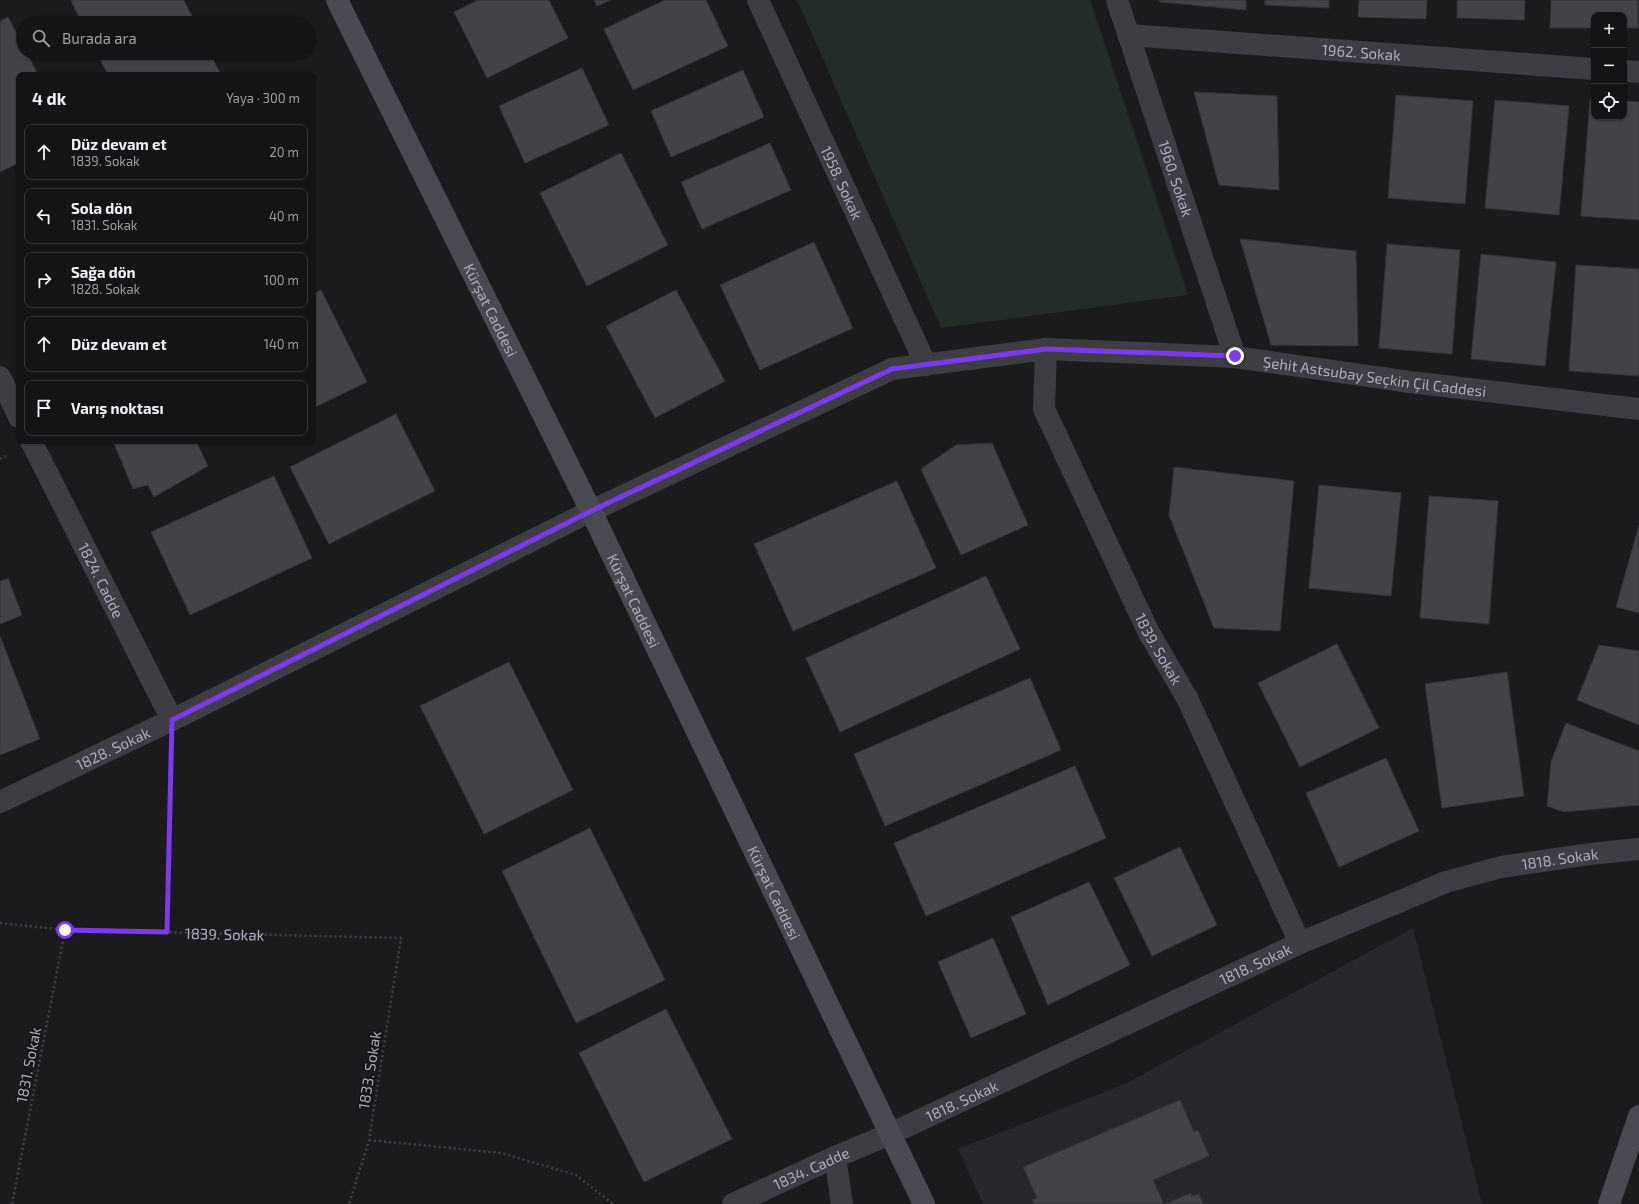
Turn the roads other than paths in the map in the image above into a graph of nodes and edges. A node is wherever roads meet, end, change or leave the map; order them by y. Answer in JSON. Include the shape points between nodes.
{"nodes":[{"id":1,"x":338,"y":0,"type":"edge"},
{"id":2,"x":758,"y":0,"type":"edge"},
{"id":3,"x":1117,"y":0,"type":"edge"},
{"id":4,"x":1129,"y":35,"type":"junction"},
{"id":5,"x":1591,"y":69,"type":"edge"},
{"id":6,"x":1627,"y":71,"type":"edge"},
{"id":7,"x":1639,"y":72,"type":"edge"},
{"id":8,"x":1046,"y":349,"type":"junction"},
{"id":9,"x":1235,"y":356,"type":"junction"},
{"id":10,"x":926,"y":365,"type":"junction"},
{"id":11,"x":0,"y":377,"type":"edge"},
{"id":12,"x":1639,"y":409,"type":"edge"},
{"id":13,"x":16,"y":411,"type":"edge"},
{"id":14,"x":33,"y":444,"type":"edge"},
{"id":15,"x":591,"y":511,"type":"junction"},
{"id":16,"x":172,"y":720,"type":"junction"},
{"id":17,"x":0,"y":802,"type":"edge"},
{"id":18,"x":1639,"y":849,"type":"edge"},
{"id":19,"x":1300,"y":943,"type":"junction"},
{"id":20,"x":1639,"y":1116,"type":"edge"},
{"id":21,"x":890,"y":1134,"type":"junction"},
{"id":22,"x":835,"y":1157,"type":"junction"},
{"id":23,"x":733,"y":1204,"type":"edge"},
{"id":24,"x":842,"y":1204,"type":"edge"},
{"id":25,"x":924,"y":1204,"type":"edge"},
{"id":26,"x":1609,"y":1204,"type":"edge"}],
"edges":[{"from":1,"to":15,"type":"street","name":"Kürşat Caddesi"},
{"from":2,"to":10,"type":"street","name":"1958. Sokak"},
{"from":3,"to":4,"type":"street","name":"1960. Sokak"},
{"from":4,"to":5,"type":"street","name":"1962. Sokak"},
{"from":4,"to":9,"type":"street","name":"1960. Sokak"},
{"from":6,"to":7,"type":"street"},
{"from":8,"to":9,"type":"street","name":"Şehit Astsubay Seçkin Çil Caddesi"},
{"from":8,"to":10,"type":"street","name":"Şehit Astsubay Seçkin Çil Caddesi"},
{"from":8,"to":19,"type":"street","name":"1839. Sokak","via":[[1044,409],[1148,631],[1187,698]]},
{"from":9,"to":12,"type":"street","name":"Şehit Astsubay Seçkin Çil Caddesi","via":[[1410,382]]},
{"from":10,"to":15,"type":"street","name":"Şehit Astsubay Seçkin Çil Caddesi","via":[[892,369]]},
{"from":11,"to":13,"type":"street"},
{"from":14,"to":16,"type":"street","name":"1824. Cadde"},
{"from":15,"to":16,"type":"street","name":"1828. Sokak"},
{"from":15,"to":21,"type":"street","name":"Kürşat Caddesi"},
{"from":16,"to":17,"type":"street","name":"1828. Sokak"},
{"from":18,"to":19,"type":"street","name":"1818. Sokak","via":[[1502,867],[1446,882]]},
{"from":19,"to":21,"type":"street","name":"1818. Sokak"},
{"from":20,"to":26,"type":"street"},
{"from":21,"to":22,"type":"street","name":"1834. Cadde"},
{"from":21,"to":25,"type":"street","name":"Kürşat Caddesi"},
{"from":22,"to":23,"type":"street","name":"1834. Cadde"},
{"from":22,"to":24,"type":"street"}]}
